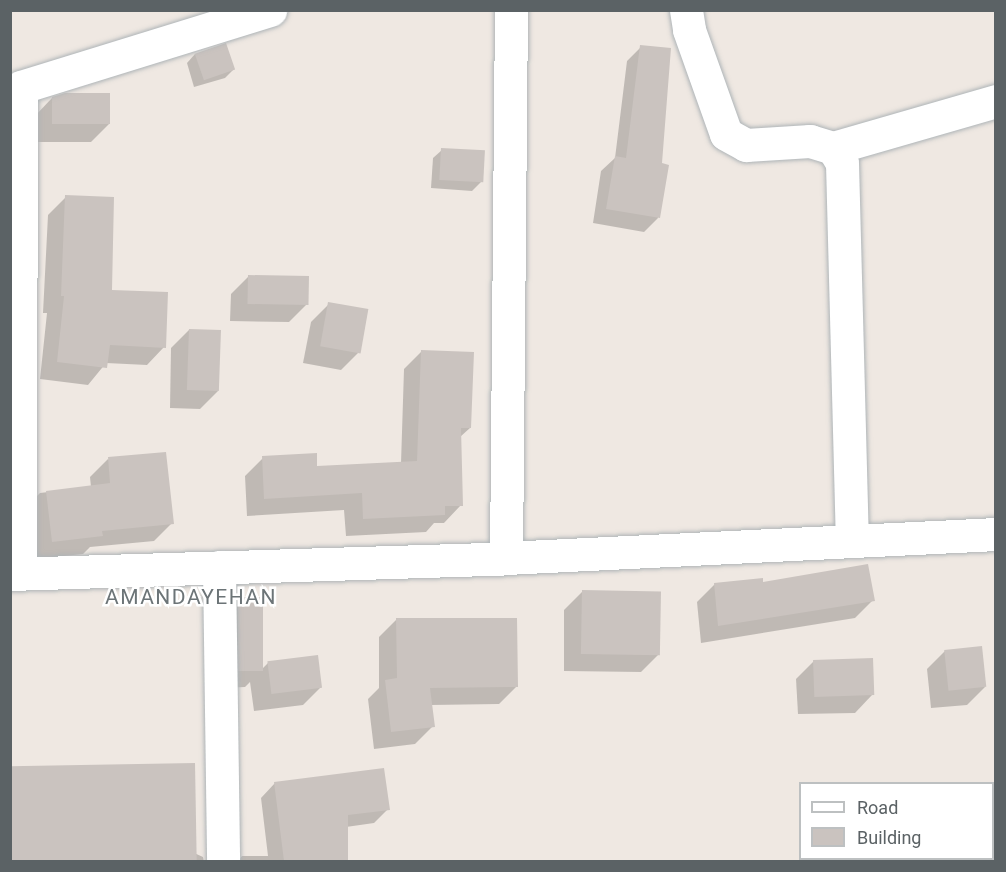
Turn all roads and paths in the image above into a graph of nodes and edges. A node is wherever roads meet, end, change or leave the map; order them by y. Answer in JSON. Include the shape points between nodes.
{"nodes":[{"id":1,"x":270,"y":10,"type":"edge"},
{"id":2,"x":511,"y":10,"type":"edge"},
{"id":3,"x":686,"y":10,"type":"edge"},
{"id":4,"x":996,"y":101,"type":"edge"},
{"id":5,"x":833,"y":148,"type":"junction"},
{"id":6,"x":996,"y":534,"type":"edge"},
{"id":7,"x":852,"y":539,"type":"junction"},
{"id":8,"x":506,"y":558,"type":"junction"},
{"id":9,"x":219,"y":567,"type":"junction"},
{"id":10,"x":15,"y":574,"type":"edge"},
{"id":11,"x":223,"y":861,"type":"edge"}],
"edges":[{"from":1,"to":10,"type":"street","via":[[21,87]]},
{"from":2,"to":8,"type":"street"},
{"from":3,"to":5,"type":"street","via":[[689,30],[726,134],[746,145],[810,141]]},
{"from":4,"to":5,"type":"street"},
{"from":5,"to":7,"type":"street","via":[[842,163]]},
{"from":6,"to":7,"type":"street"},
{"from":7,"to":8,"type":"street"},
{"from":8,"to":9,"type":"street"},
{"from":9,"to":10,"type":"street"},
{"from":9,"to":11,"type":"street"}]}
